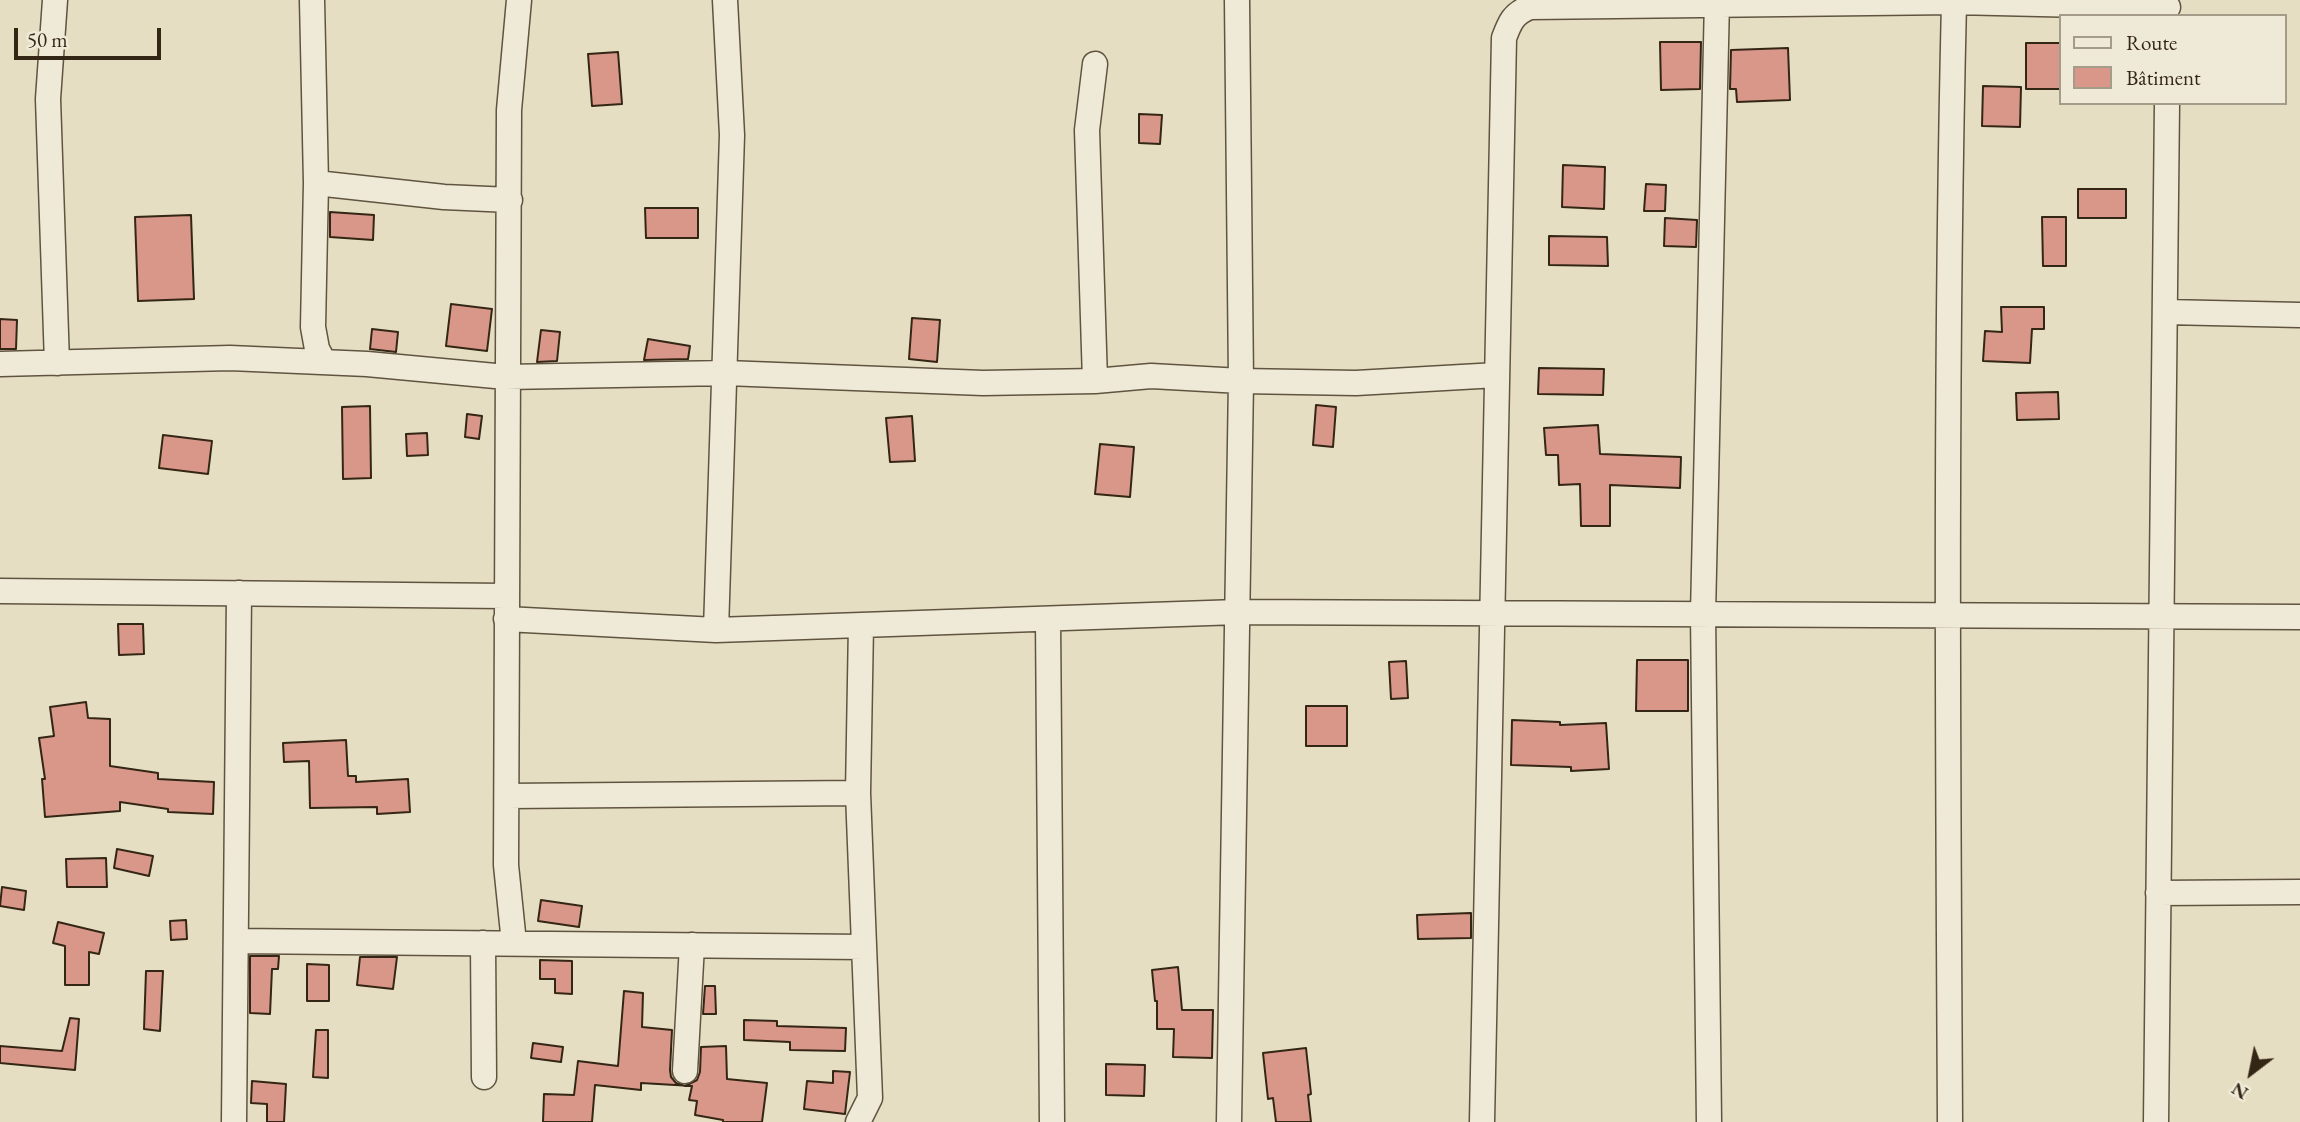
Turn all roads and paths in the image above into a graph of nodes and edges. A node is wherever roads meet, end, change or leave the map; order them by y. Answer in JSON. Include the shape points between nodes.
{"nodes":[{"id":1,"x":55,"y":0,"type":"edge"},
{"id":2,"x":312,"y":0,"type":"edge"},
{"id":3,"x":519,"y":0,"type":"edge"},
{"id":4,"x":725,"y":0,"type":"edge"},
{"id":5,"x":1237,"y":0,"type":"edge"},
{"id":6,"x":1717,"y":2,"type":"edge"},
{"id":7,"x":1954,"y":2,"type":"junction"},
{"id":8,"x":2168,"y":7,"type":"edge"},
{"id":9,"x":1096,"y":64,"type":"dead end"},
{"id":10,"x":2167,"y":105,"type":"edge"},
{"id":11,"x":316,"y":183,"type":"junction"},
{"id":12,"x":510,"y":200,"type":"junction"},
{"id":13,"x":2166,"y":312,"type":"junction"},
{"id":14,"x":2300,"y":315,"type":"edge"},
{"id":15,"x":324,"y":362,"type":"junction"},
{"id":16,"x":57,"y":363,"type":"junction"},
{"id":17,"x":0,"y":364,"type":"edge"},
{"id":18,"x":726,"y":373,"type":"junction"},
{"id":19,"x":1497,"y":375,"type":"junction"},
{"id":20,"x":506,"y":377,"type":"junction"},
{"id":21,"x":1095,"y":381,"type":"junction"},
{"id":22,"x":1241,"y":381,"type":"junction"},
{"id":23,"x":0,"y":591,"type":"edge"},
{"id":24,"x":239,"y":593,"type":"junction"},
{"id":25,"x":506,"y":608,"type":"junction"},
{"id":26,"x":1238,"y":612,"type":"junction"},
{"id":27,"x":1491,"y":613,"type":"junction"},
{"id":28,"x":1703,"y":614,"type":"junction"},
{"id":29,"x":1947,"y":615,"type":"junction"},
{"id":30,"x":2162,"y":616,"type":"junction"},
{"id":31,"x":2300,"y":617,"type":"edge"},
{"id":32,"x":1048,"y":618,"type":"junction"},
{"id":33,"x":861,"y":625,"type":"junction"},
{"id":34,"x":716,"y":630,"type":"junction"},
{"id":35,"x":858,"y":793,"type":"junction"},
{"id":36,"x":507,"y":796,"type":"junction"},
{"id":37,"x":2300,"y":892,"type":"edge"},
{"id":38,"x":2158,"y":893,"type":"junction"},
{"id":39,"x":236,"y":940,"type":"junction"},
{"id":40,"x":483,"y":943,"type":"junction"},
{"id":41,"x":514,"y":943,"type":"junction"},
{"id":42,"x":692,"y":945,"type":"junction"},
{"id":43,"x":864,"y":947,"type":"junction"},
{"id":44,"x":685,"y":1071,"type":"dead end"},
{"id":45,"x":484,"y":1077,"type":"dead end"},
{"id":46,"x":234,"y":1122,"type":"edge"},
{"id":47,"x":858,"y":1122,"type":"edge"},
{"id":48,"x":1052,"y":1122,"type":"edge"},
{"id":49,"x":1229,"y":1122,"type":"edge"},
{"id":50,"x":1482,"y":1122,"type":"edge"},
{"id":51,"x":1709,"y":1122,"type":"edge"},
{"id":52,"x":1950,"y":1122,"type":"edge"},
{"id":53,"x":2156,"y":1122,"type":"edge"}],
"edges":[{"from":1,"to":16,"type":"street","via":[[48,99]]},
{"from":2,"to":11,"type":"street"},
{"from":3,"to":12,"type":"street","via":[[509,110]]},
{"from":4,"to":18,"type":"street","via":[[732,135]]},
{"from":5,"to":22,"type":"street"},
{"from":6,"to":7,"type":"street"},
{"from":6,"to":19,"type":"street","via":[[1530,7],[1516,13],[1510,22],[1504,38]]},
{"from":6,"to":28,"type":"street"},
{"from":7,"to":8,"type":"street"},
{"from":7,"to":29,"type":"street"},
{"from":9,"to":21,"type":"street","via":[[1087,130]]},
{"from":10,"to":13,"type":"street"},
{"from":11,"to":12,"type":"street"},
{"from":11,"to":15,"type":"street","via":[[313,327]]},
{"from":12,"to":20,"type":"street"},
{"from":13,"to":14,"type":"street"},
{"from":13,"to":30,"type":"street"},
{"from":15,"to":16,"type":"street","via":[[230,358]]},
{"from":15,"to":20,"type":"street"},
{"from":16,"to":17,"type":"street"},
{"from":18,"to":20,"type":"street"},
{"from":18,"to":21,"type":"street","via":[[983,383]]},
{"from":18,"to":34,"type":"street"},
{"from":19,"to":22,"type":"street","via":[[1356,383]]},
{"from":19,"to":27,"type":"street"},
{"from":20,"to":25,"type":"street"},
{"from":21,"to":22,"type":"street","via":[[1151,376]]},
{"from":22,"to":26,"type":"street"},
{"from":23,"to":24,"type":"street"},
{"from":24,"to":25,"type":"street"},
{"from":24,"to":39,"type":"street"},
{"from":25,"to":34,"type":"street"},
{"from":25,"to":36,"type":"street"},
{"from":26,"to":27,"type":"street"},
{"from":26,"to":32,"type":"street"},
{"from":26,"to":49,"type":"street"},
{"from":27,"to":28,"type":"street"},
{"from":27,"to":50,"type":"street"},
{"from":28,"to":29,"type":"street"},
{"from":28,"to":51,"type":"street"},
{"from":29,"to":30,"type":"street"},
{"from":29,"to":52,"type":"street"},
{"from":30,"to":31,"type":"street"},
{"from":30,"to":38,"type":"street"},
{"from":32,"to":33,"type":"street"},
{"from":32,"to":48,"type":"street"},
{"from":33,"to":34,"type":"street"},
{"from":33,"to":35,"type":"street"},
{"from":35,"to":36,"type":"street"},
{"from":35,"to":43,"type":"street"},
{"from":36,"to":41,"type":"street","via":[[506,865]]},
{"from":37,"to":38,"type":"street"},
{"from":38,"to":53,"type":"street"},
{"from":39,"to":40,"type":"street"},
{"from":39,"to":46,"type":"street"},
{"from":40,"to":41,"type":"street"},
{"from":40,"to":45,"type":"street"},
{"from":41,"to":42,"type":"street"},
{"from":42,"to":43,"type":"street"},
{"from":42,"to":44,"type":"street"},
{"from":43,"to":47,"type":"street","via":[[870,1098]]}]}
